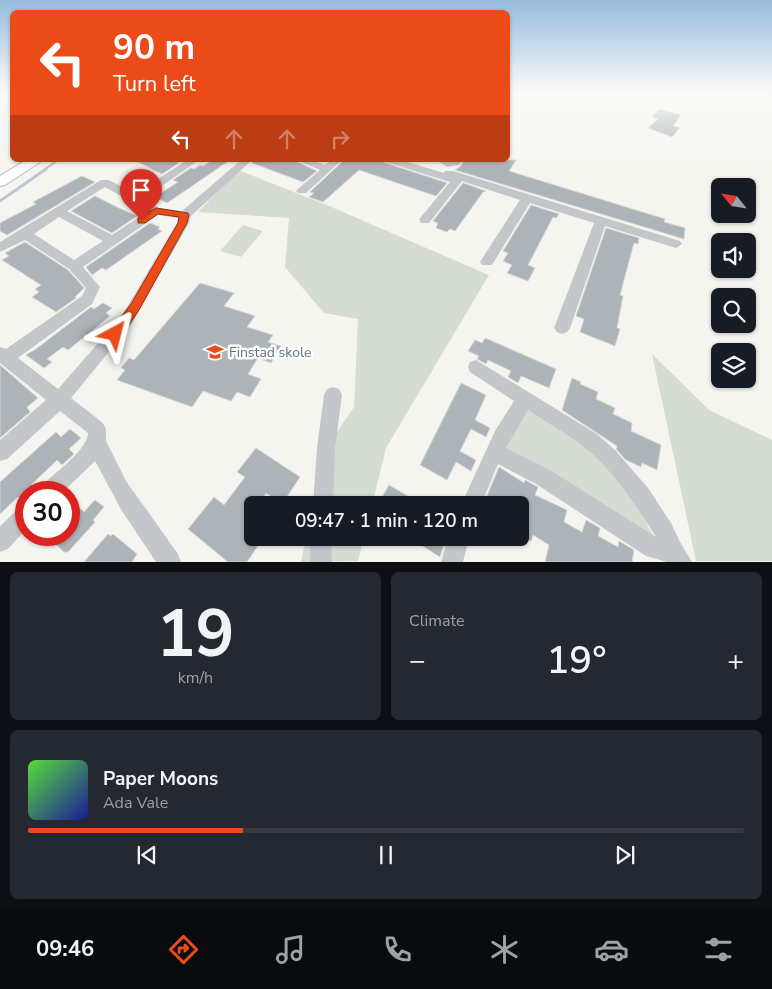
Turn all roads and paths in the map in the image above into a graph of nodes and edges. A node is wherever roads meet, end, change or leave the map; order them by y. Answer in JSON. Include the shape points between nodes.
{"nodes":[{"id":1,"x":33,"y":162,"type":"edge"},
{"id":2,"x":189,"y":162,"type":"edge"},
{"id":3,"x":245,"y":162,"type":"edge"},
{"id":4,"x":308,"y":162,"type":"edge"},
{"id":5,"x":335,"y":162,"type":"edge"},
{"id":6,"x":407,"y":162,"type":"edge"},
{"id":7,"x":449,"y":167,"type":"edge"},
{"id":8,"x":327,"y":169,"type":"junction"},
{"id":9,"x":0,"y":182,"type":"edge"},
{"id":10,"x":302,"y":191,"type":"dead end"},
{"id":11,"x":527,"y":198,"type":"junction"},
{"id":12,"x":135,"y":199,"type":"junction"},
{"id":13,"x":156,"y":211,"type":"junction"},
{"id":14,"x":60,"y":212,"type":"junction"},
{"id":15,"x":184,"y":215,"type":"junction"},
{"id":16,"x":425,"y":220,"type":"dead end"},
{"id":17,"x":601,"y":221,"type":"junction"},
{"id":18,"x":25,"y":234,"type":"junction"},
{"id":19,"x":111,"y":240,"type":"junction"},
{"id":20,"x":676,"y":244,"type":"dead end"},
{"id":21,"x":0,"y":248,"type":"edge"},
{"id":22,"x":487,"y":262,"type":"dead end"},
{"id":23,"x":74,"y":266,"type":"junction"},
{"id":24,"x":562,"y":328,"type":"dead end"},
{"id":25,"x":3,"y":356,"type":"edge"},
{"id":26,"x":476,"y":367,"type":"dead end"},
{"id":27,"x":333,"y":395,"type":"dead end"},
{"id":28,"x":60,"y":399,"type":"junction"},
{"id":29,"x":526,"y":399,"type":"junction"},
{"id":30,"x":97,"y":441,"type":"junction"},
{"id":31,"x":0,"y":452,"type":"edge"},
{"id":32,"x":494,"y":452,"type":"junction"},
{"id":33,"x":61,"y":481,"type":"edge"},
{"id":34,"x":323,"y":496,"type":"edge"},
{"id":35,"x":475,"y":496,"type":"edge"},
{"id":36,"x":15,"y":526,"type":"edge"},
{"id":37,"x":0,"y":541,"type":"edge"},
{"id":38,"x":321,"y":546,"type":"edge"},
{"id":39,"x":457,"y":546,"type":"edge"},
{"id":40,"x":677,"y":556,"type":"edge"},
{"id":41,"x":170,"y":562,"type":"edge"},
{"id":42,"x":321,"y":562,"type":"edge"},
{"id":43,"x":452,"y":562,"type":"edge"}],
"edges":[{"from":1,"to":9,"type":"main road"},
{"from":2,"to":12,"type":"street"},
{"from":3,"to":15,"type":"street"},
{"from":4,"to":8,"type":"street"},
{"from":5,"to":8,"type":"street"},
{"from":6,"to":7,"type":"street"},
{"from":7,"to":11,"type":"street"},
{"from":7,"to":16,"type":"street","via":[[458,181]]},
{"from":8,"to":10,"type":"street"},
{"from":11,"to":17,"type":"street"},
{"from":11,"to":22,"type":"street"},
{"from":12,"to":13,"type":"street"},
{"from":12,"to":14,"type":"street","via":[[105,182]]},
{"from":13,"to":15,"type":"street"},
{"from":13,"to":19,"type":"street"},
{"from":14,"to":18,"type":"street"},
{"from":14,"to":19,"type":"street"},
{"from":15,"to":28,"type":"street","via":[[126,321]]},
{"from":17,"to":20,"type":"street"},
{"from":17,"to":24,"type":"street"},
{"from":18,"to":21,"type":"street"},
{"from":18,"to":23,"type":"street"},
{"from":19,"to":23,"type":"street"},
{"from":23,"to":25,"type":"street","via":[[93,287],[87,300]]},
{"from":25,"to":28,"type":"street"},
{"from":26,"to":29,"type":"street"},
{"from":27,"to":34,"type":"street"},
{"from":28,"to":30,"type":"street","via":[[96,429]]},
{"from":28,"to":31,"type":"street"},
{"from":29,"to":32,"type":"street","via":[[502,432]]},
{"from":29,"to":40,"type":"street","via":[[590,440],[609,458],[641,495]]},
{"from":30,"to":33,"type":"street","via":[[89,454]]},
{"from":30,"to":41,"type":"street","via":[[118,484]]},
{"from":32,"to":35,"type":"street"},
{"from":32,"to":40,"type":"street","via":[[543,477],[654,548]]},
{"from":36,"to":37,"type":"street"},
{"from":38,"to":42,"type":"street"},
{"from":39,"to":43,"type":"street"}]}
